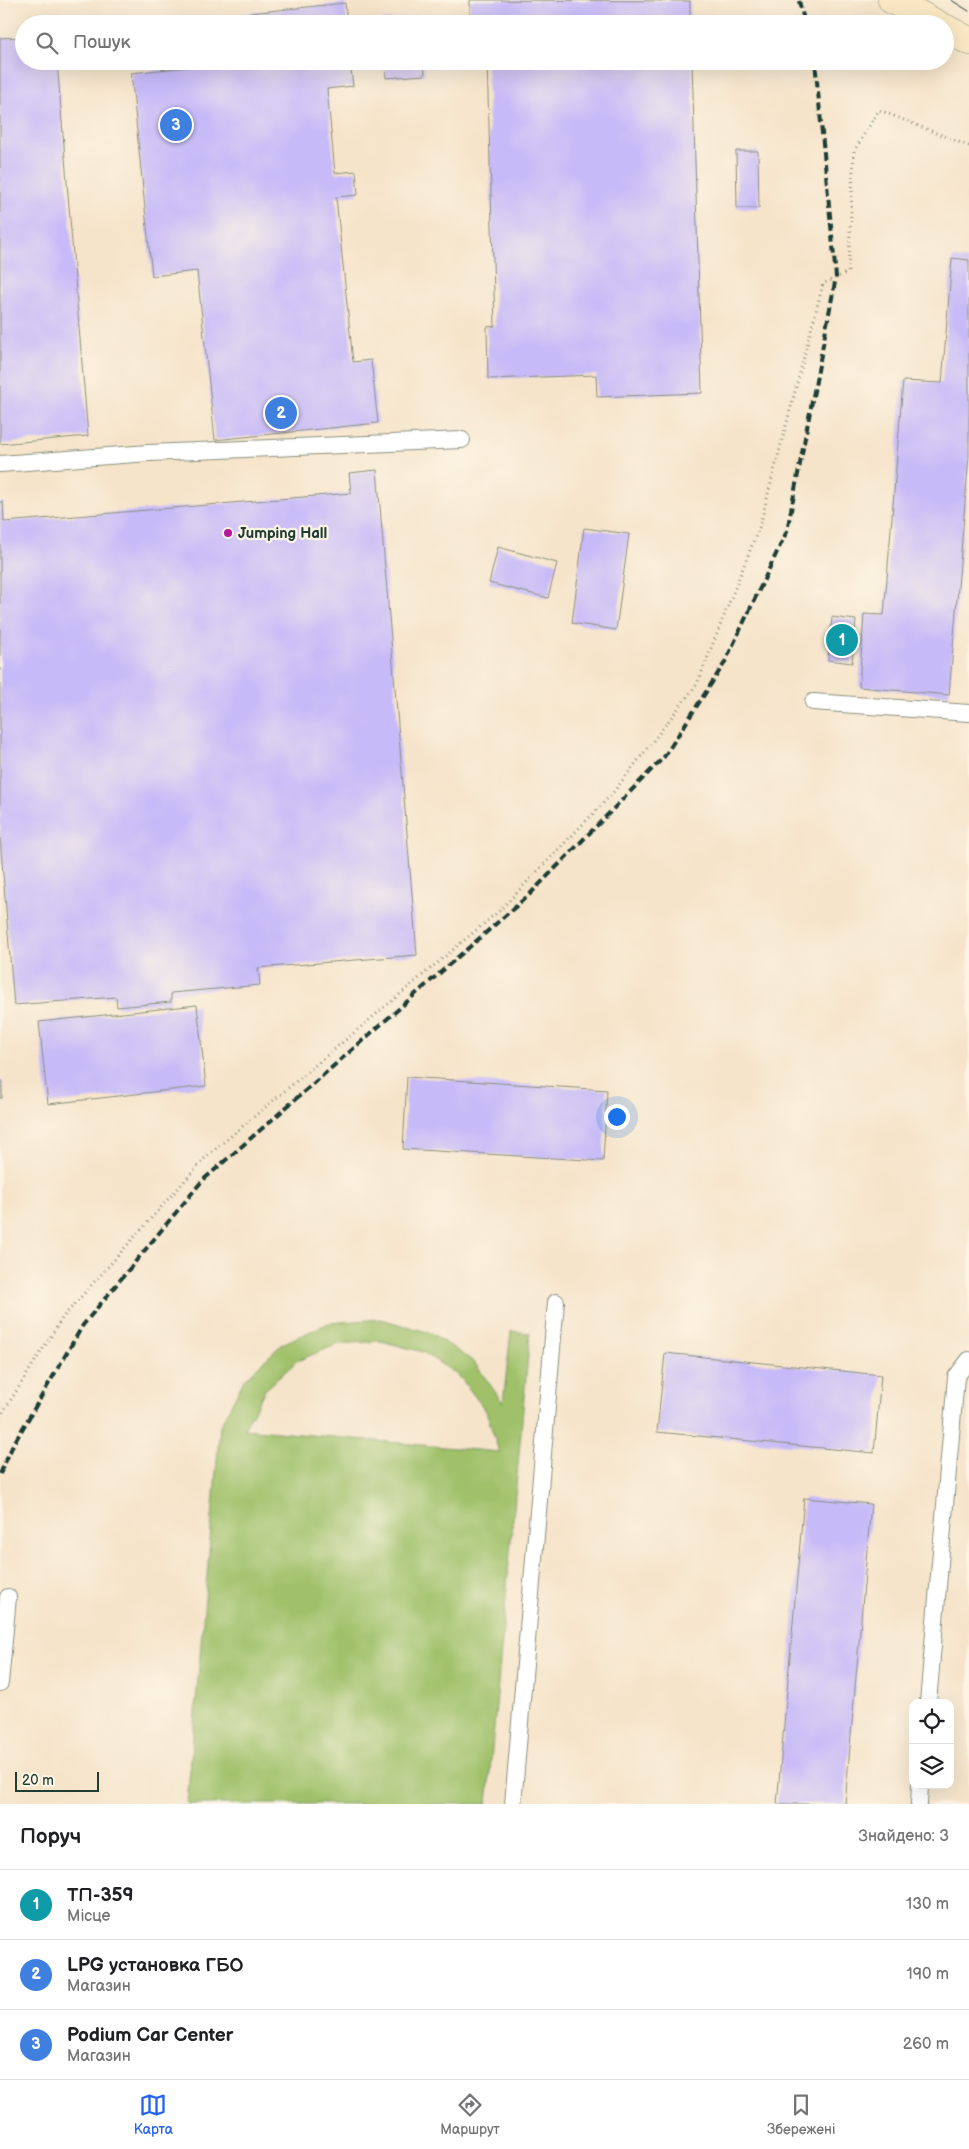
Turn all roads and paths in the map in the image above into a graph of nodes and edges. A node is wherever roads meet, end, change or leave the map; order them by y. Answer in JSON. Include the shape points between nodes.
{"nodes":[{"id":1,"x":892,"y":0,"type":"edge"},
{"id":2,"x":920,"y":15,"type":"edge"},
{"id":3,"x":954,"y":33,"type":"edge"},
{"id":4,"x":969,"y":41,"type":"edge"},
{"id":5,"x":969,"y":146,"type":"edge"},
{"id":6,"x":462,"y":440,"type":"dead end"},
{"id":7,"x":0,"y":464,"type":"edge"},
{"id":8,"x":813,"y":702,"type":"dead end"},
{"id":9,"x":969,"y":713,"type":"edge"},
{"id":10,"x":556,"y":1302,"type":"dead end"},
{"id":11,"x":969,"y":1360,"type":"edge"},
{"id":12,"x":0,"y":1417,"type":"edge"},
{"id":13,"x":8,"y":1597,"type":"dead end"},
{"id":14,"x":0,"y":1683,"type":"edge"},
{"id":15,"x":928,"y":1699,"type":"edge"},
{"id":16,"x":920,"y":1789,"type":"edge"},
{"id":17,"x":513,"y":1804,"type":"edge"},
{"id":18,"x":919,"y":1804,"type":"edge"}],
"edges":[{"from":1,"to":2,"type":"main road"},
{"from":3,"to":4,"type":"main road"},
{"from":5,"to":12,"type":"path","via":[[879,110],[854,152],[848,272],[823,284],[760,525],[697,684],[612,794],[499,911],[206,1157],[63,1317]]},
{"from":6,"to":7,"type":"lane","via":[[149,453]]},
{"from":8,"to":9,"type":"lane"},
{"from":10,"to":17,"type":"lane"},
{"from":11,"to":15,"type":"lane","via":[[956,1377]]},
{"from":13,"to":14,"type":"lane"},
{"from":16,"to":18,"type":"lane"}]}
